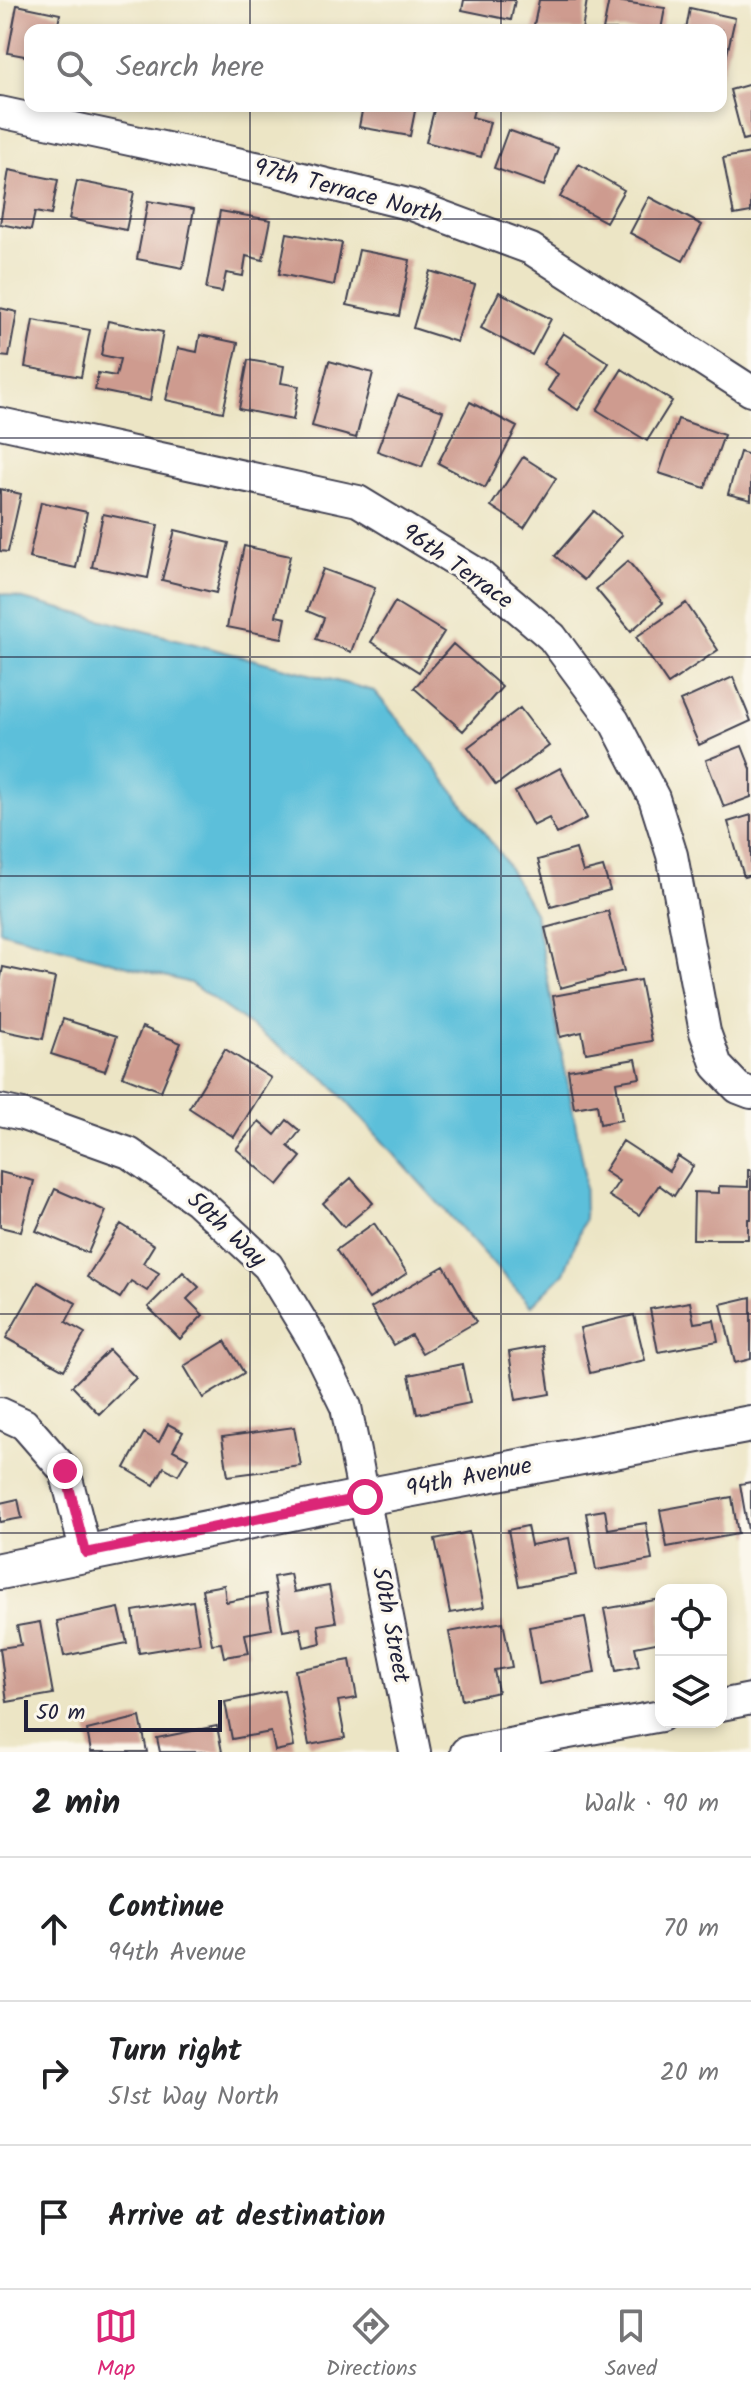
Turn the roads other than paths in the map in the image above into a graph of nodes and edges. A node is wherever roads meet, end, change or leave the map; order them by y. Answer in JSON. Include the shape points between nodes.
{"nodes":[{"id":1,"x":0,"y":112,"type":"edge"},
{"id":2,"x":751,"y":391,"type":"edge"},
{"id":3,"x":0,"y":423,"type":"edge"},
{"id":4,"x":751,"y":1093,"type":"edge"},
{"id":5,"x":0,"y":1110,"type":"edge"},
{"id":6,"x":0,"y":1413,"type":"edge"},
{"id":7,"x":751,"y":1424,"type":"edge"},
{"id":8,"x":365,"y":1497,"type":"junction"},
{"id":9,"x":86,"y":1553,"type":"junction"},
{"id":10,"x":0,"y":1571,"type":"edge"},
{"id":11,"x":751,"y":1699,"type":"edge"},
{"id":12,"x":727,"y":1704,"type":"edge"},
{"id":13,"x":655,"y":1717,"type":"edge"},
{"id":14,"x":415,"y":1752,"type":"edge"},
{"id":15,"x":466,"y":1752,"type":"edge"}],
"edges":[{"from":1,"to":2,"type":"street","name":"97th Terrace North","via":[[412,205],[531,249]]},
{"from":3,"to":4,"type":"street","name":"96th Terrace","via":[[358,501],[478,574],[552,637],[614,721],[654,798],[672,855],[705,1032],[717,1066],[738,1088]]},
{"from":5,"to":8,"type":"street","name":"50th Way","via":[[129,1153],[197,1200],[268,1266],[346,1407]]},
{"from":6,"to":9,"type":"street","via":[[24,1424],[65,1471]]},
{"from":7,"to":8,"type":"street","name":"94th Avenue"},
{"from":8,"to":9,"type":"street","name":"94th Avenue"},
{"from":8,"to":14,"type":"street","name":"50th Street"},
{"from":9,"to":10,"type":"street","name":"94th Avenue"},
{"from":11,"to":12,"type":"street"},
{"from":13,"to":15,"type":"street"}]}
